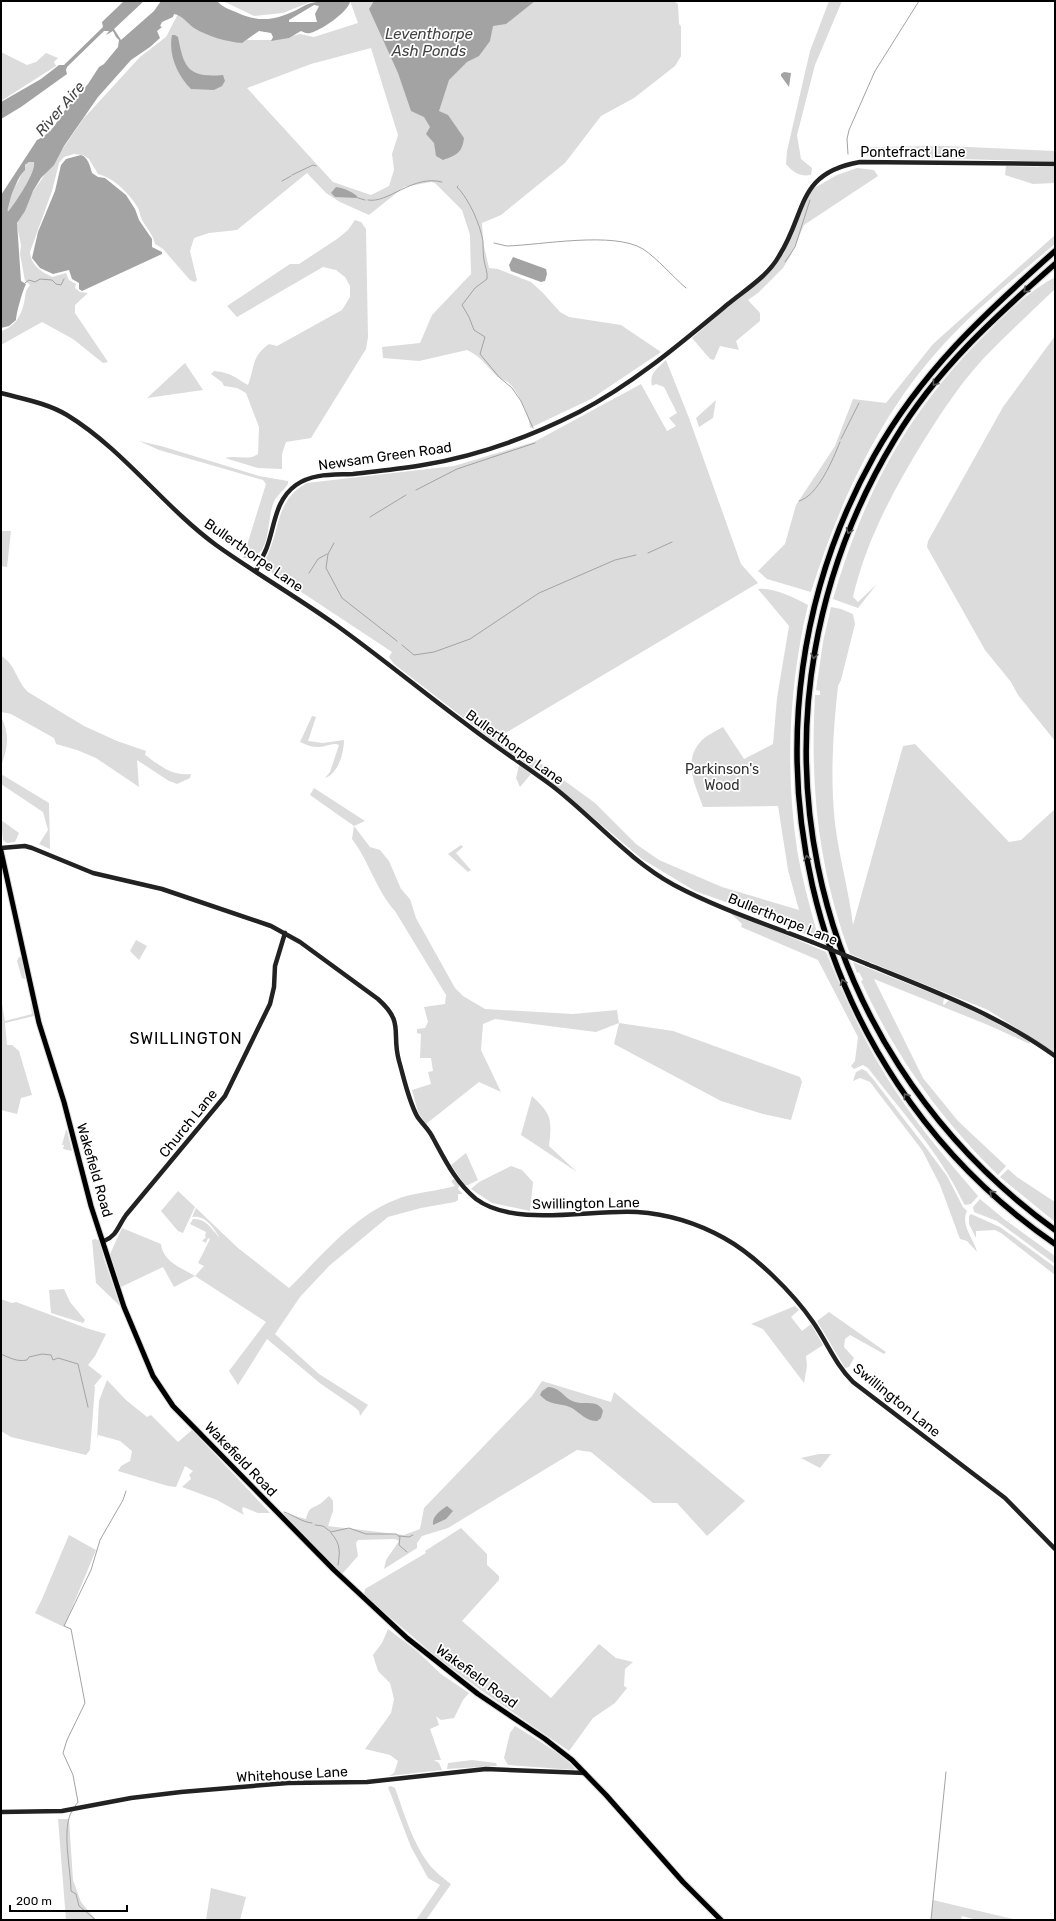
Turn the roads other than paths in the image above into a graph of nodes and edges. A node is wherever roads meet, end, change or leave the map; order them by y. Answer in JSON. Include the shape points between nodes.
{"nodes":[{"id":1,"x":1055,"y":164,"type":"edge"},
{"id":2,"x":1055,"y":251,"type":"edge"},
{"id":3,"x":1055,"y":264,"type":"edge"},
{"id":4,"x":668,"y":353,"type":"joint"},
{"id":5,"x":1,"y":393,"type":"edge"},
{"id":6,"x":256,"y":572,"type":"junction"},
{"id":7,"x":1,"y":848,"type":"edge"},
{"id":8,"x":1,"y":851,"type":"edge"},
{"id":9,"x":285,"y":933,"type":"junction"},
{"id":10,"x":1055,"y":1056,"type":"edge"},
{"id":11,"x":1055,"y":1230,"type":"edge"},
{"id":12,"x":104,"y":1241,"type":"junction"},
{"id":13,"x":1055,"y":1244,"type":"edge"},
{"id":14,"x":1055,"y":1549,"type":"edge"},
{"id":15,"x":585,"y":1773,"type":"junction"},
{"id":16,"x":1,"y":1812,"type":"edge"},
{"id":17,"x":721,"y":1920,"type":"edge"}],
"edges":[{"from":1,"to":4,"type":"street","name":"Pontefract Lane","via":[[860,162],[842,165],[826,172],[807,193],[778,259],[760,278]]},
{"from":13,"to":2,"type":"highway","one_way":true,"via":[[992,1194],[942,1142],[886,1067],[865,1030],[825,935],[814,892],[800,814],[796,760],[804,663],[820,586],[844,517],[873,457],[911,398],[938,363],[985,314]]},
{"from":3,"to":11,"type":"highway","one_way":true,"via":[[996,317],[944,371],[894,439],[870,484],[842,550],[821,620],[813,663],[806,746],[810,819],[825,899],[840,947],[869,1016],[906,1078],[948,1131],[1010,1195]]},
{"from":4,"to":6,"type":"street","name":"Newsam Green Road","via":[[618,389],[579,412],[514,441],[424,465],[320,476],[297,484],[276,512],[267,550]]},
{"from":5,"to":6,"type":"street","name":"Bullerthorpe Lane","via":[[42,404],[66,415],[136,470],[202,533]]},
{"from":6,"to":10,"type":"street","name":"Bullerthorpe Lane","bridge":true,"via":[[335,624],[494,746],[552,786],[636,859],[673,884],[962,1004]]},
{"from":7,"to":9,"type":"street","name":"Swillington Lane","via":[[32,848],[93,873],[162,889],[247,916]]},
{"from":8,"to":12,"type":"main road","name":"Wakefield Road","via":[[39,1023],[64,1102],[91,1206]]},
{"from":9,"to":12,"type":"street","name":"Church Lane","via":[[275,966],[270,1004],[225,1096],[126,1215],[116,1233]]},
{"from":9,"to":14,"type":"street","name":"Swillington Lane","via":[[378,999],[390,1011],[397,1030],[398,1058],[414,1109],[467,1192],[490,1207],[516,1214],[537,1216],[609,1211],[661,1214],[678,1218],[725,1238],[748,1253],[767,1270],[812,1321],[838,1364],[853,1382],[1005,1498]]},
{"from":12,"to":15,"type":"main road","name":"Wakefield Road","via":[[124,1307],[153,1376],[173,1406],[328,1565],[407,1638],[478,1694],[545,1739]]},
{"from":15,"to":16,"type":"street","name":"Whitehouse Lane","via":[[486,1769],[367,1782],[288,1784],[181,1792],[130,1798],[62,1811]]},
{"from":15,"to":17,"type":"main road","name":"Wakefield Road"}]}
